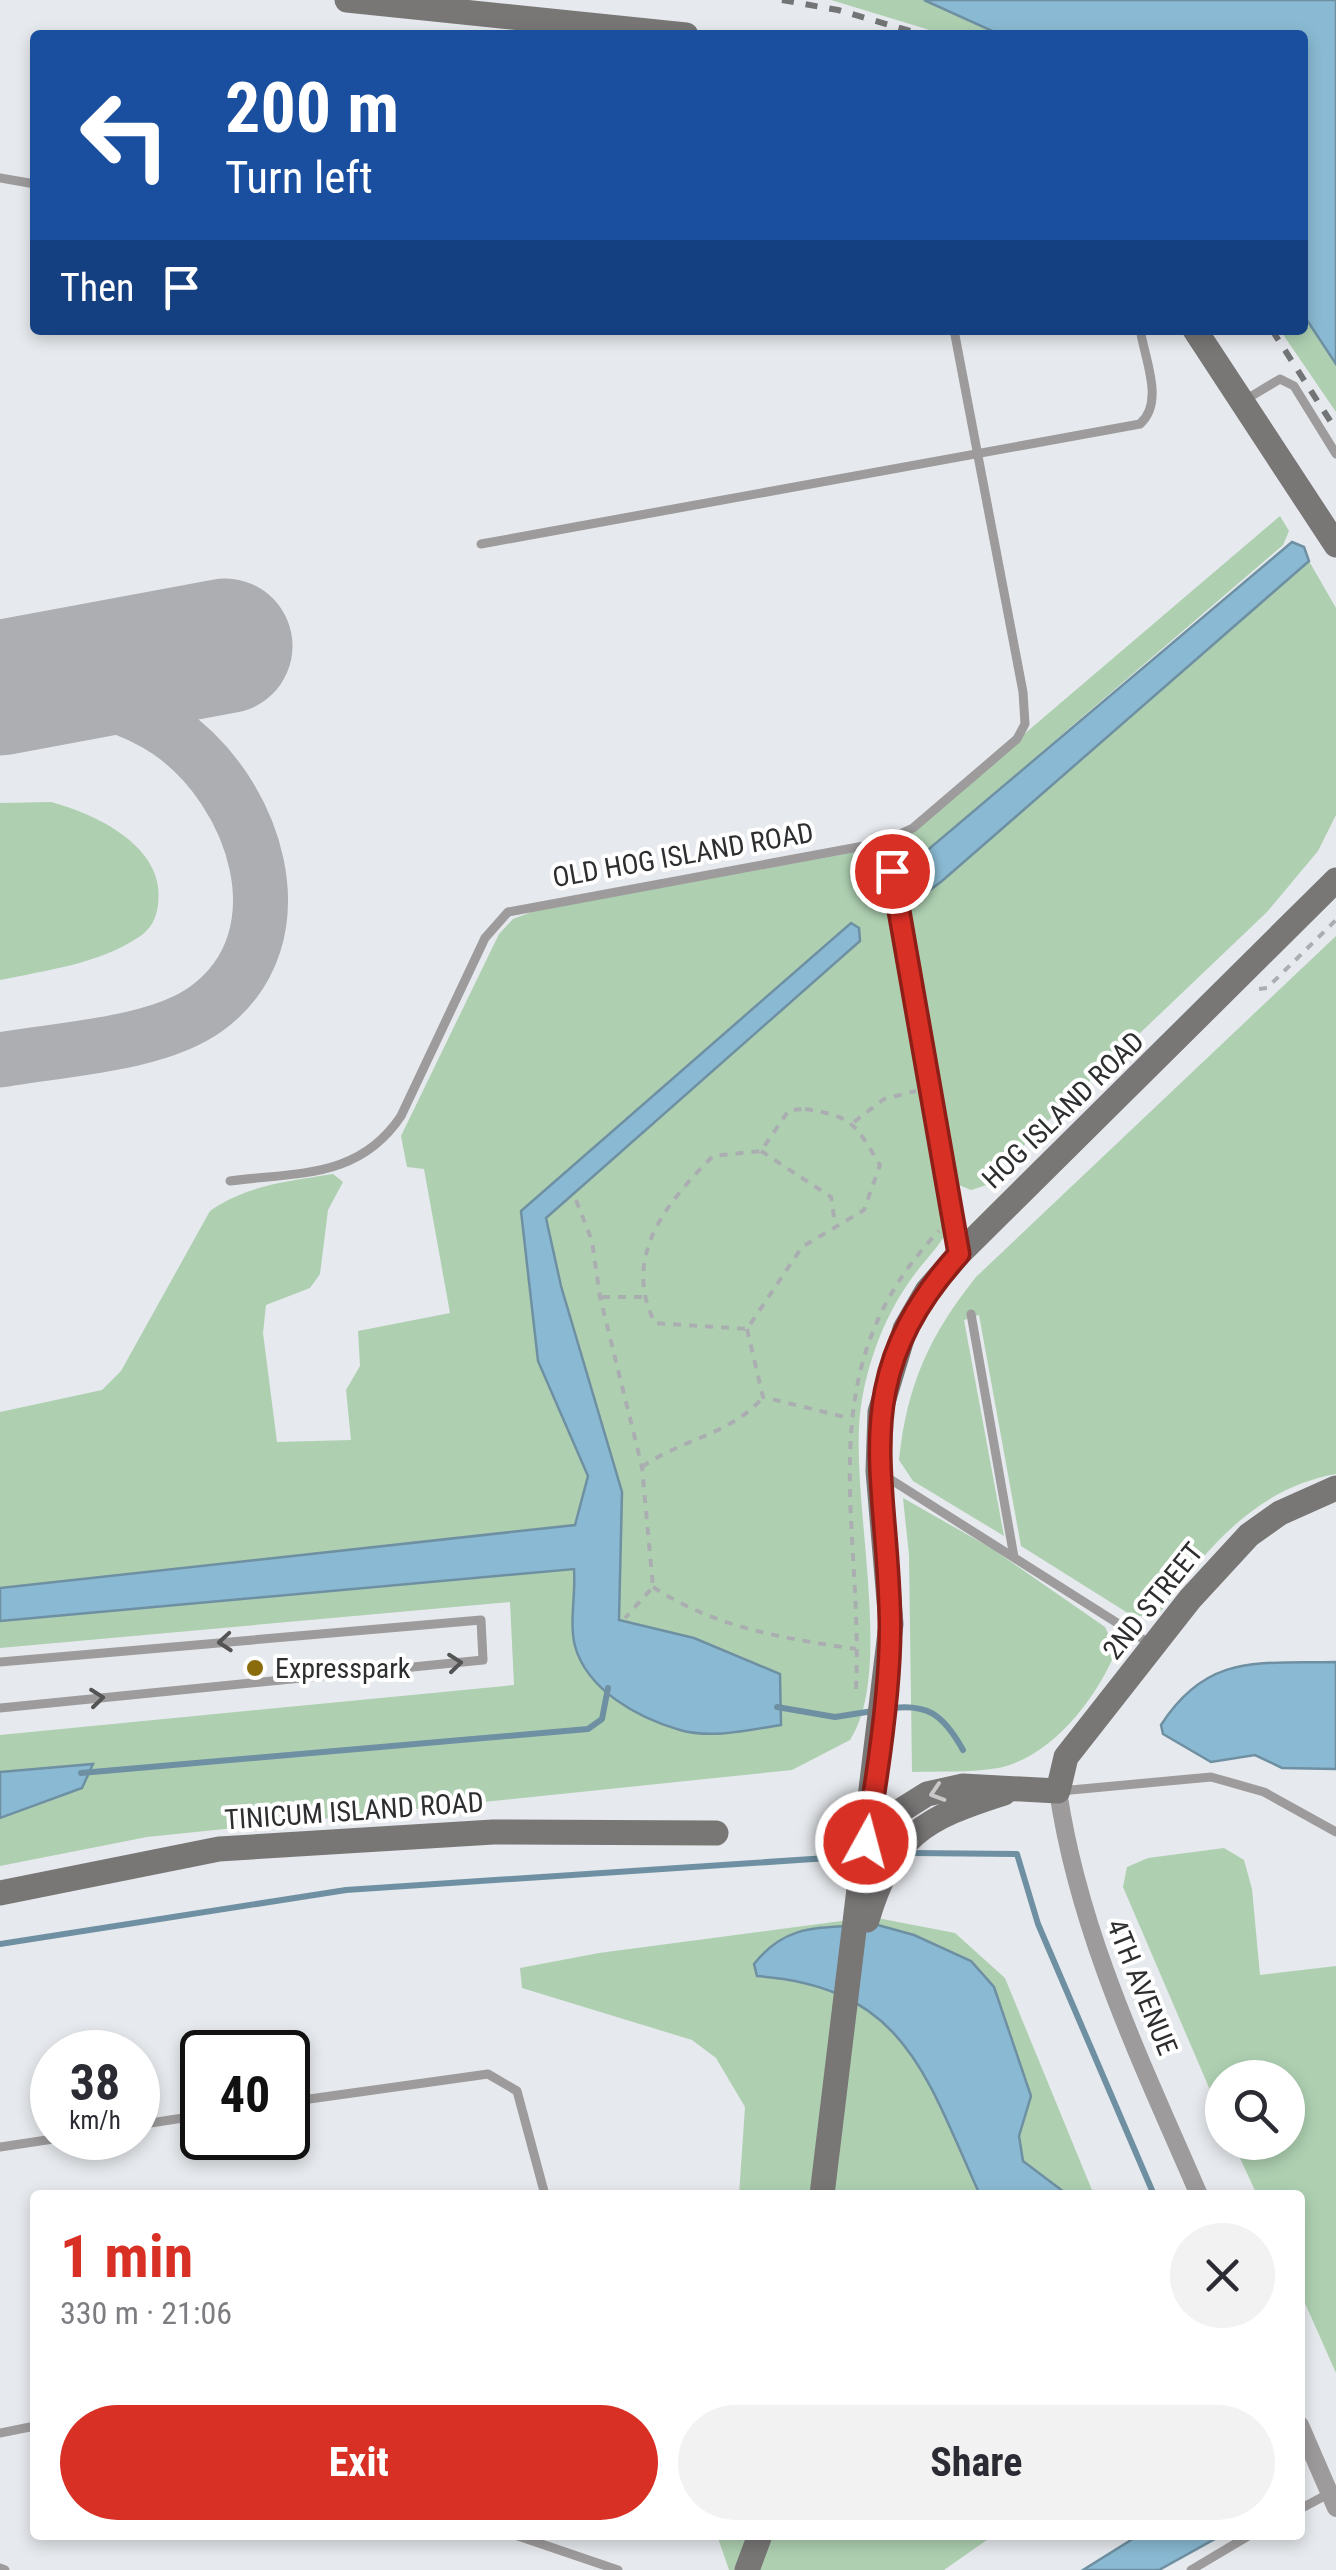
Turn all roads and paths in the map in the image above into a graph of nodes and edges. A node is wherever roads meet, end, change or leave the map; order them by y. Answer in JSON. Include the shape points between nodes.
{"nodes":[{"id":1,"x":347,"y":0,"type":"edge"},
{"id":2,"x":612,"y":30,"type":"edge"},
{"id":3,"x":0,"y":178,"type":"edge"},
{"id":4,"x":30,"y":183,"type":"edge"},
{"id":5,"x":955,"y":335,"type":"edge"},
{"id":6,"x":1141,"y":335,"type":"edge"},
{"id":7,"x":1198,"y":335,"type":"edge"},
{"id":8,"x":1243,"y":402,"type":"junction"},
{"id":9,"x":974,"y":454,"type":"junction"},
{"id":10,"x":1336,"y":454,"type":"edge"},
{"id":11,"x":481,"y":544,"type":"dead end"},
{"id":12,"x":1336,"y":545,"type":"edge"},
{"id":13,"x":892,"y":871,"type":"dead end"},
{"id":14,"x":1336,"y":880,"type":"edge"},
{"id":15,"x":1336,"y":920,"type":"edge"},
{"id":16,"x":1227,"y":992,"type":"junction"},
{"id":17,"x":930,"y":1087,"type":"junction"},
{"id":18,"x":853,"y":1122,"type":"junction"},
{"id":19,"x":761,"y":1151,"type":"junction"},
{"id":20,"x":230,"y":1180,"type":"dead end"},
{"id":21,"x":576,"y":1200,"type":"dead end"},
{"id":22,"x":836,"y":1223,"type":"junction"},
{"id":23,"x":959,"y":1254,"type":"junction"},
{"id":24,"x":600,"y":1297,"type":"junction"},
{"id":25,"x":642,"y":1297,"type":"junction"},
{"id":26,"x":971,"y":1314,"type":"dead end"},
{"id":27,"x":747,"y":1329,"type":"junction"},
{"id":28,"x":763,"y":1397,"type":"junction"},
{"id":29,"x":849,"y":1418,"type":"dead end"},
{"id":30,"x":642,"y":1467,"type":"junction"},
{"id":31,"x":878,"y":1471,"type":"junction"},
{"id":32,"x":1336,"y":1488,"type":"edge"},
{"id":33,"x":1014,"y":1558,"type":"junction"},
{"id":34,"x":653,"y":1587,"type":"junction"},
{"id":35,"x":624,"y":1618,"type":"dead end"},
{"id":36,"x":1154,"y":1646,"type":"junction"},
{"id":37,"x":858,"y":1649,"type":"dead end"},
{"id":38,"x":0,"y":1662,"type":"edge"},
{"id":39,"x":0,"y":1708,"type":"edge"},
{"id":40,"x":1014,"y":1790,"type":"junction"},
{"id":41,"x":1058,"y":1791,"type":"junction"},
{"id":42,"x":1336,"y":1832,"type":"edge"},
{"id":43,"x":716,"y":1833,"type":"dead end"},
{"id":44,"x":867,"y":1837,"type":"junction"},
{"id":45,"x":0,"y":1892,"type":"edge"},
{"id":46,"x":846,"y":1989,"type":"junction"},
{"id":47,"x":310,"y":2098,"type":"edge"},
{"id":48,"x":30,"y":2142,"type":"edge"},
{"id":49,"x":0,"y":2147,"type":"edge"},
{"id":50,"x":544,"y":2190,"type":"edge"},
{"id":51,"x":823,"y":2190,"type":"edge"},
{"id":52,"x":1197,"y":2190,"type":"edge"},
{"id":53,"x":30,"y":2427,"type":"edge"},
{"id":54,"x":0,"y":2433,"type":"edge"},
{"id":55,"x":1305,"y":2436,"type":"edge"},
{"id":56,"x":1333,"y":2500,"type":"edge"},
{"id":57,"x":1305,"y":2508,"type":"edge"},
{"id":58,"x":529,"y":2540,"type":"edge"},
{"id":59,"x":758,"y":2540,"type":"edge"},
{"id":60,"x":1242,"y":2540,"type":"edge"},
{"id":61,"x":618,"y":2570,"type":"edge"},
{"id":62,"x":747,"y":2570,"type":"edge"},
{"id":63,"x":1191,"y":2570,"type":"edge"}],
"edges":[{"from":1,"to":2,"type":"street"},
{"from":3,"to":4,"type":"lane"},
{"from":5,"to":9,"type":"lane","name":"OLD HOG ISLAND ROAD"},
{"from":6,"to":9,"type":"lane","via":[[1153,397],[1150,416],[1140,424]]},
{"from":7,"to":8,"type":"street"},
{"from":8,"to":10,"type":"lane","via":[[1280,379],[1294,386]]},
{"from":8,"to":12,"type":"street"},
{"from":9,"to":11,"type":"lane"},
{"from":9,"to":20,"type":"lane","name":"OLD HOG ISLAND ROAD","via":[[1023,692],[1024,724],[1017,739],[898,836],[508,912],[485,938],[384,1140],[338,1168]]},
{"from":13,"to":17,"type":"lane"},
{"from":14,"to":16,"type":"street","name":"HOG ISLAND ROAD"},
{"from":15,"to":16,"type":"path","via":[[1267,988]]},
{"from":16,"to":23,"type":"street","name":"HOG ISLAND ROAD"},
{"from":17,"to":18,"type":"path","via":[[884,1099]]},
{"from":17,"to":23,"type":"lane"},
{"from":18,"to":19,"type":"path","via":[[840,1114],[789,1110]]},
{"from":18,"to":22,"type":"path","via":[[880,1164],[864,1210]]},
{"from":19,"to":22,"type":"path","via":[[830,1197]]},
{"from":19,"to":25,"type":"path","via":[[713,1156],[684,1185],[646,1250]]},
{"from":21,"to":24,"type":"path","via":[[592,1241]]},
{"from":22,"to":27,"type":"path","via":[[802,1247]]},
{"from":23,"to":31,"type":"street","name":"HOG ISLAND ROAD","via":[[915,1310],[896,1349],[880,1412]]},
{"from":24,"to":25,"type":"path"},
{"from":24,"to":30,"type":"path"},
{"from":25,"to":27,"type":"path","via":[[655,1323]]},
{"from":26,"to":33,"type":"lane"},
{"from":27,"to":28,"type":"path"},
{"from":28,"to":29,"type":"path"},
{"from":28,"to":30,"type":"path","via":[[746,1418],[668,1448]]},
{"from":30,"to":34,"type":"path"},
{"from":31,"to":33,"type":"lane"},
{"from":31,"to":44,"type":"street","name":"HOG ISLAND ROAD","via":[[890,1624]]},
{"from":32,"to":36,"type":"street","name":"2ND STREET","via":[[1249,1535]]},
{"from":33,"to":36,"type":"lane"},
{"from":34,"to":35,"type":"path"},
{"from":34,"to":37,"type":"path","via":[[691,1612],[759,1634]]},
{"from":36,"to":41,"type":"street","name":"2ND STREET","via":[[1066,1757]]},
{"from":39,"to":38,"type":"lane","one_way":true,"via":[[483,1660],[481,1620]]},
{"from":40,"to":41,"type":"street"},
{"from":40,"to":44,"type":"street","one_way":true,"via":[[963,1786],[927,1794]]},
{"from":40,"to":46,"type":"street","via":[[941,1813],[912,1834],[871,1904]]},
{"from":41,"to":42,"type":"lane","via":[[1211,1777],[1264,1792]]},
{"from":41,"to":52,"type":"street","name":"4TH AVENUE","via":[[1087,1925]]},
{"from":43,"to":45,"type":"street","name":"TINICUM ISLAND ROAD","via":[[493,1832],[219,1848]]},
{"from":44,"to":46,"type":"street","name":"HOG ISLAND ROAD"},
{"from":46,"to":51,"type":"street"},
{"from":47,"to":50,"type":"lane","via":[[488,2074],[517,2091]]},
{"from":48,"to":49,"type":"lane"},
{"from":53,"to":54,"type":"lane"},
{"from":55,"to":56,"type":"street"},
{"from":56,"to":57,"type":"lane"},
{"from":58,"to":61,"type":"lane"},
{"from":59,"to":62,"type":"street"},
{"from":60,"to":63,"type":"lane"}]}
